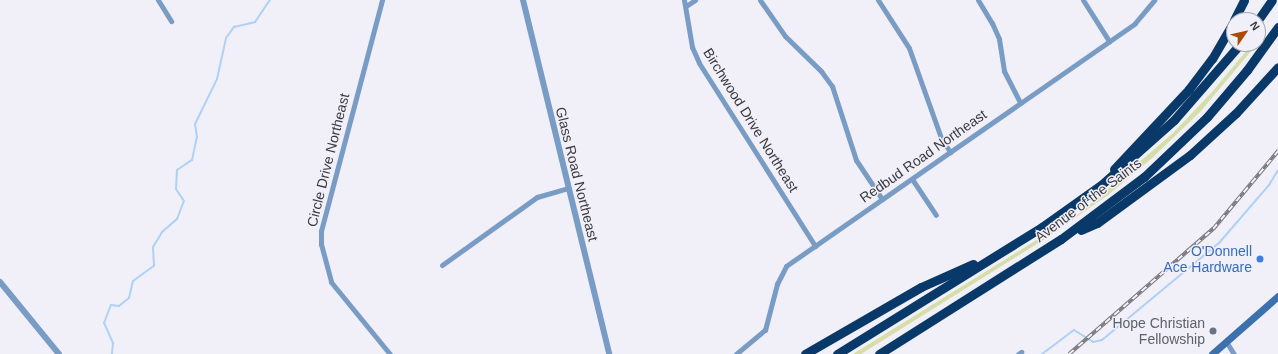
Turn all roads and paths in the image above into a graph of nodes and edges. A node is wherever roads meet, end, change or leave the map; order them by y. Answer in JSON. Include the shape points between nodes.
{"nodes":[{"id":1,"x":158,"y":0,"type":"edge"},
{"id":2,"x":382,"y":0,"type":"edge"},
{"id":3,"x":523,"y":0,"type":"edge"},
{"id":4,"x":684,"y":0,"type":"edge"},
{"id":5,"x":695,"y":0,"type":"edge"},
{"id":6,"x":760,"y":0,"type":"edge"},
{"id":7,"x":878,"y":0,"type":"edge"},
{"id":8,"x":978,"y":0,"type":"edge"},
{"id":9,"x":1083,"y":0,"type":"edge"},
{"id":10,"x":1154,"y":0,"type":"edge"},
{"id":11,"x":1244,"y":0,"type":"edge"},
{"id":12,"x":1272,"y":0,"type":"edge"},
{"id":13,"x":686,"y":6,"type":"junction"},
{"id":14,"x":1238,"y":12,"type":"edge"},
{"id":15,"x":1264,"y":12,"type":"edge"},
{"id":16,"x":172,"y":21,"type":"dead end"},
{"id":17,"x":1278,"y":27,"type":"edge"},
{"id":18,"x":1226,"y":34,"type":"edge"},
{"id":19,"x":1109,"y":41,"type":"junction"},
{"id":20,"x":1233,"y":52,"type":"edge"},
{"id":21,"x":1278,"y":67,"type":"edge"},
{"id":22,"x":1020,"y":103,"type":"junction"},
{"id":23,"x":950,"y":152,"type":"junction"},
{"id":24,"x":912,"y":179,"type":"junction"},
{"id":25,"x":1101,"y":185,"type":"junction"},
{"id":26,"x":568,"y":188,"type":"junction"},
{"id":27,"x":882,"y":199,"type":"junction"},
{"id":28,"x":936,"y":215,"type":"dead end"},
{"id":29,"x":1061,"y":239,"type":"junction"},
{"id":30,"x":815,"y":246,"type":"junction"},
{"id":31,"x":991,"y":258,"type":"junction"},
{"id":32,"x":442,"y":266,"type":"dead end"},
{"id":33,"x":0,"y":282,"type":"edge"},
{"id":34,"x":1278,"y":296,"type":"edge"},
{"id":35,"x":1227,"y":343,"type":"junction"},
{"id":36,"x":59,"y":354,"type":"edge"},
{"id":37,"x":390,"y":354,"type":"edge"},
{"id":38,"x":609,"y":354,"type":"edge"},
{"id":39,"x":736,"y":354,"type":"edge"},
{"id":40,"x":805,"y":354,"type":"edge"},
{"id":41,"x":837,"y":354,"type":"edge"},
{"id":42,"x":879,"y":354,"type":"edge"},
{"id":43,"x":1212,"y":354,"type":"edge"},
{"id":44,"x":1234,"y":354,"type":"edge"}],
"edges":[{"from":1,"to":16,"type":"street"},
{"from":2,"to":37,"type":"street","name":"Circle Drive Northeast","via":[[321,231],[321,244],[331,282]]},
{"from":3,"to":26,"type":"street","name":"Glass Road Northeast"},
{"from":4,"to":13,"type":"street","name":"Birchwood Drive Northeast"},
{"from":5,"to":13,"type":"street"},
{"from":6,"to":27,"type":"street","via":[[785,36],[821,71],[832,86],[856,160]]},
{"from":7,"to":23,"type":"street","via":[[909,48],[941,138]]},
{"from":8,"to":22,"type":"street","via":[[999,39],[1004,71]]},
{"from":9,"to":19,"type":"street"},
{"from":10,"to":19,"type":"street","name":"Redbud Road Northeast","via":[[1135,23]]},
{"from":11,"to":14,"type":"highway"},
{"from":12,"to":15,"type":"highway"},
{"from":13,"to":30,"type":"street","name":"Birchwood Drive Northeast","via":[[692,47],[699,63]]},
{"from":17,"to":29,"type":"highway","name":"Avenue of the Saints","via":[[1247,70],[1184,140],[1144,178]]},
{"from":18,"to":25,"type":"highway","via":[[1212,59],[1189,89]]},
{"from":19,"to":22,"type":"street","name":"Redbud Road Northeast"},
{"from":20,"to":25,"type":"highway","name":"Avenue of the Saints","via":[[1174,120]]},
{"from":21,"to":29,"type":"highway","via":[[1236,113],[1190,155],[1097,223]]},
{"from":22,"to":23,"type":"street","name":"Redbud Road Northeast"},
{"from":23,"to":24,"type":"street","name":"Redbud Road Northeast"},
{"from":24,"to":27,"type":"street","name":"Redbud Road Northeast"},
{"from":24,"to":28,"type":"street"},
{"from":25,"to":31,"type":"highway","name":"Avenue of the Saints","via":[[1042,227]]},
{"from":26,"to":32,"type":"street","via":[[537,197]]},
{"from":26,"to":38,"type":"street","name":"Glass Road Northeast"},
{"from":27,"to":30,"type":"street","name":"Redbud Road Northeast"},
{"from":29,"to":42,"type":"highway","name":"Avenue of the Saints"},
{"from":30,"to":39,"type":"street","name":"Redbud Road Northeast","via":[[794,260],[780,274],[765,330]]},
{"from":31,"to":40,"type":"highway","via":[[921,287]]},
{"from":31,"to":41,"type":"highway","name":"Avenue of the Saints"},
{"from":33,"to":36,"type":"street"},
{"from":34,"to":35,"type":"main road"},
{"from":35,"to":43,"type":"main road"},
{"from":35,"to":44,"type":"street"}]}
